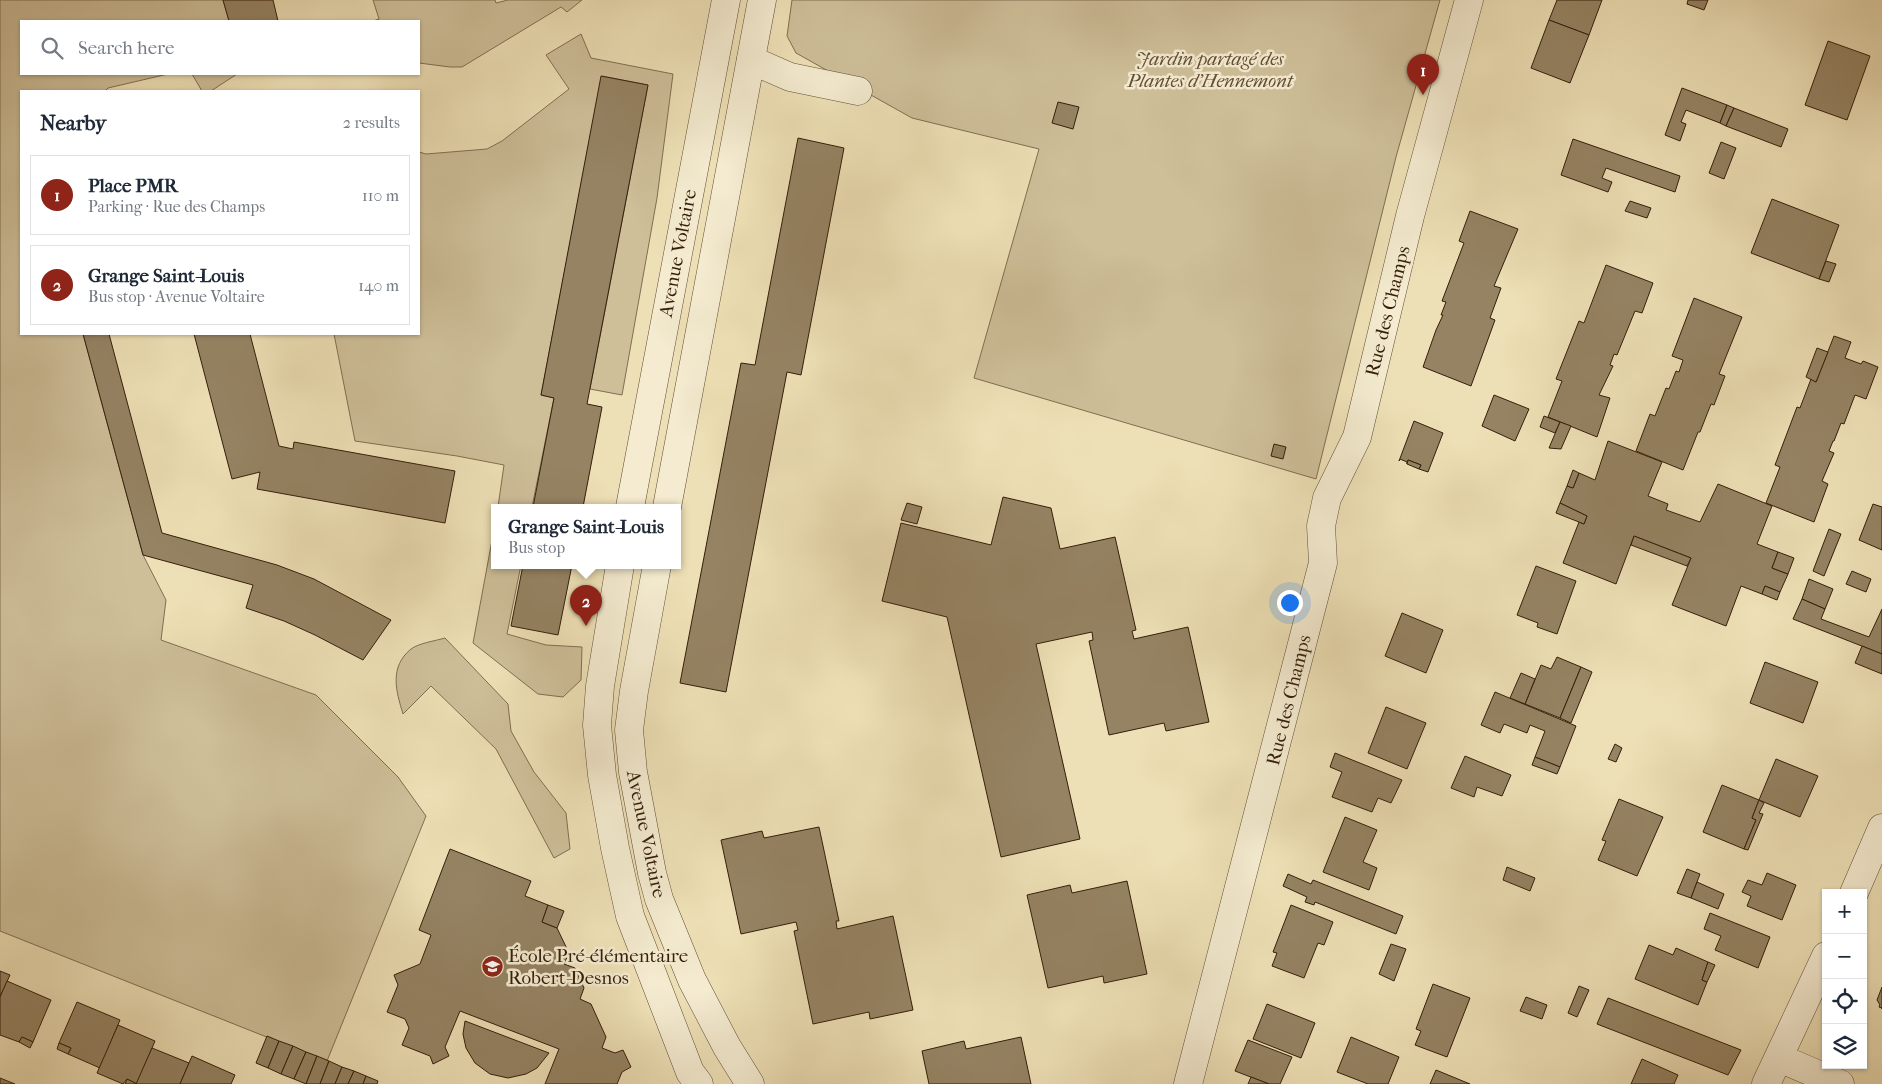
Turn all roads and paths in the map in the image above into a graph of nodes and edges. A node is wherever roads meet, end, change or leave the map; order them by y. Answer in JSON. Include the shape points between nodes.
{"nodes":[{"id":1,"x":726,"y":0,"type":"edge"},
{"id":2,"x":762,"y":0,"type":"edge"},
{"id":3,"x":1469,"y":0,"type":"edge"},
{"id":4,"x":751,"y":60,"type":"junction"},
{"id":5,"x":858,"y":91,"type":"dead end"},
{"id":6,"x":631,"y":504,"type":"edge"},
{"id":7,"x":668,"y":504,"type":"edge"},
{"id":8,"x":619,"y":569,"type":"edge"},
{"id":9,"x":656,"y":569,"type":"edge"},
{"id":10,"x":1882,"y":828,"type":"edge"},
{"id":11,"x":1856,"y":889,"type":"edge"},
{"id":12,"x":1822,"y":965,"type":"edge"},
{"id":13,"x":1779,"y":1058,"type":"junction"},
{"id":14,"x":699,"y":1084,"type":"edge"},
{"id":15,"x":750,"y":1084,"type":"edge"},
{"id":16,"x":1188,"y":1084,"type":"edge"},
{"id":17,"x":1766,"y":1084,"type":"edge"},
{"id":18,"x":1840,"y":1084,"type":"edge"}],
"edges":[{"from":1,"to":6,"type":"street","name":"Avenue Voltaire"},
{"from":2,"to":4,"type":"street","name":"Avenue Voltaire"},
{"from":3,"to":16,"type":"street","name":"Rue des Champs","via":[[1410,216],[1357,437],[1327,498],[1321,526],[1323,563]]},
{"from":4,"to":5,"type":"street","via":[[790,77]]},
{"from":4,"to":7,"type":"street","name":"Avenue Voltaire"},
{"from":8,"to":14,"type":"street","name":"Avenue Voltaire","via":[[600,686],[597,725],[602,776],[630,916],[690,1072]]},
{"from":9,"to":15,"type":"street","name":"Avenue Voltaire","via":[[629,730],[633,772],[659,900],[692,980]]},
{"from":10,"to":11,"type":"street"},
{"from":12,"to":13,"type":"street"},
{"from":13,"to":17,"type":"street"},
{"from":13,"to":18,"type":"street"}]}
